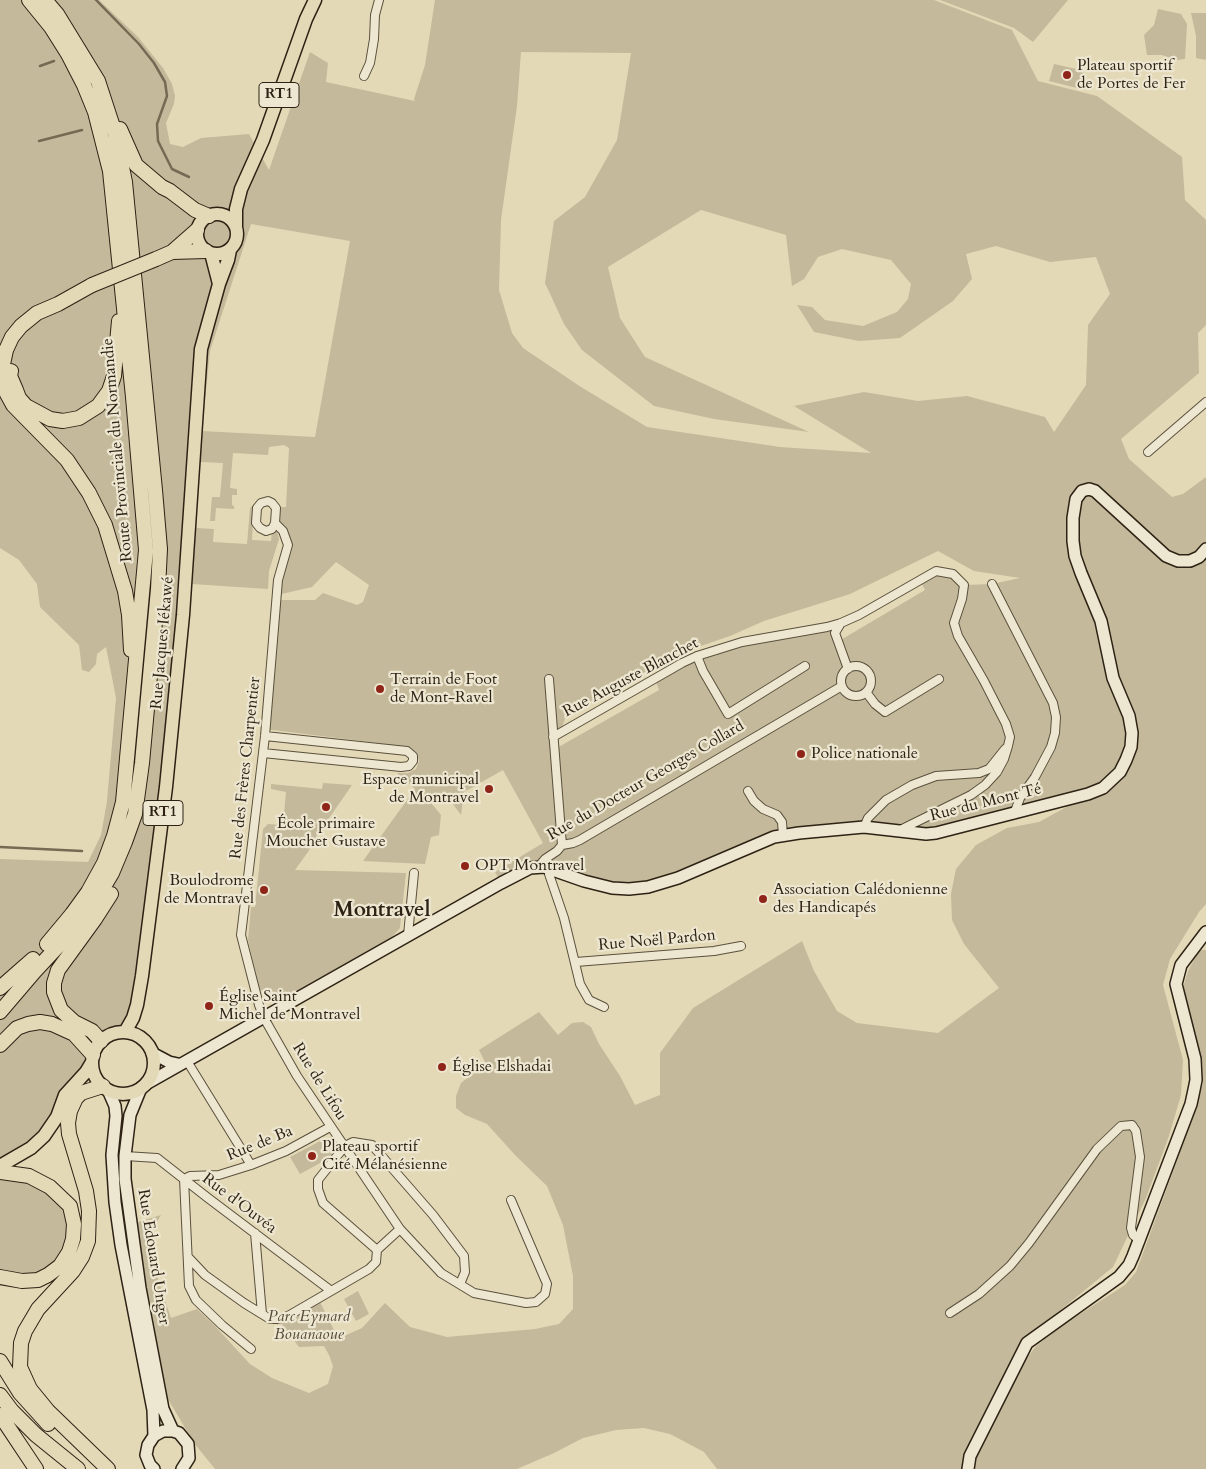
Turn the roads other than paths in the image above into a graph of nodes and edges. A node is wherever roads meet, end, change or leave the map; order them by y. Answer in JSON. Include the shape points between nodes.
{"nodes":[{"id":1,"x":29,"y":0,"type":"edge"},
{"id":2,"x":45,"y":0,"type":"edge"},
{"id":3,"x":315,"y":0,"type":"edge"},
{"id":4,"x":379,"y":0,"type":"edge"},
{"id":5,"x":364,"y":76,"type":"dead end"},
{"id":6,"x":98,"y":81,"type":"junction"},
{"id":7,"x":241,"y":189,"type":"junction"},
{"id":8,"x":214,"y":215,"type":"junction"},
{"id":9,"x":236,"y":226,"type":"junction"},
{"id":10,"x":197,"y":230,"type":"junction"},
{"id":11,"x":230,"y":250,"type":"junction"},
{"id":12,"x":172,"y":252,"type":"junction"},
{"id":13,"x":208,"y":252,"type":"junction"},
{"id":14,"x":219,"y":284,"type":"junction"},
{"id":15,"x":92,"y":285,"type":"junction"},
{"id":16,"x":122,"y":295,"type":"junction"},
{"id":17,"x":1206,"y":402,"type":"edge"},
{"id":18,"x":1148,"y":452,"type":"dead end"},
{"id":19,"x":275,"y":523,"type":"dead end"},
{"id":20,"x":1206,"y":550,"type":"edge"},
{"id":21,"x":992,"y":584,"type":"dead end"},
{"id":22,"x":841,"y":623,"type":"junction"},
{"id":23,"x":698,"y":656,"type":"junction"},
{"id":24,"x":805,"y":666,"type":"dead end"},
{"id":25,"x":848,"y":669,"type":"junction"},
{"id":26,"x":548,"y":679,"type":"dead end"},
{"id":27,"x":939,"y":679,"type":"dead end"},
{"id":28,"x":842,"y":686,"type":"junction"},
{"id":29,"x":866,"y":692,"type":"junction"},
{"id":30,"x":132,"y":716,"type":"junction"},
{"id":31,"x":265,"y":736,"type":"junction"},
{"id":32,"x":553,"y":737,"type":"junction"},
{"id":33,"x":1008,"y":746,"type":"junction"},
{"id":34,"x":263,"y":753,"type":"junction"},
{"id":35,"x":748,"y":791,"type":"dead end"},
{"id":36,"x":1014,"y":814,"type":"junction"},
{"id":37,"x":864,"y":827,"type":"junction"},
{"id":38,"x":898,"y":831,"type":"junction"},
{"id":39,"x":783,"y":836,"type":"junction"},
{"id":40,"x":126,"y":842,"type":"junction"},
{"id":41,"x":562,"y":845,"type":"junction"},
{"id":42,"x":544,"y":868,"type":"junction"},
{"id":43,"x":414,"y":873,"type":"dead end"},
{"id":44,"x":1206,"y":932,"type":"edge"},
{"id":45,"x":408,"y":936,"type":"junction"},
{"id":46,"x":60,"y":943,"type":"junction"},
{"id":47,"x":741,"y":946,"type":"dead end"},
{"id":48,"x":33,"y":959,"type":"junction"},
{"id":49,"x":576,"y":962,"type":"junction"},
{"id":50,"x":0,"y":988,"type":"edge"},
{"id":51,"x":0,"y":998,"type":"edge"},
{"id":52,"x":137,"y":1005,"type":"junction"},
{"id":53,"x":604,"y":1007,"type":"dead end"},
{"id":54,"x":0,"y":1012,"type":"edge"},
{"id":55,"x":264,"y":1018,"type":"junction"},
{"id":56,"x":0,"y":1025,"type":"edge"},
{"id":57,"x":126,"y":1032,"type":"junction"},
{"id":58,"x":142,"y":1039,"type":"junction"},
{"id":59,"x":101,"y":1042,"type":"junction"},
{"id":60,"x":0,"y":1045,"type":"edge"},
{"id":61,"x":152,"y":1053,"type":"junction"},
{"id":62,"x":93,"y":1059,"type":"junction"},
{"id":63,"x":183,"y":1062,"type":"junction"},
{"id":64,"x":144,"y":1086,"type":"junction"},
{"id":65,"x":106,"y":1088,"type":"junction"},
{"id":66,"x":330,"y":1127,"type":"junction"},
{"id":67,"x":345,"y":1146,"type":"junction"},
{"id":68,"x":125,"y":1156,"type":"junction"},
{"id":69,"x":251,"y":1165,"type":"junction"},
{"id":70,"x":0,"y":1168,"type":"edge"},
{"id":71,"x":184,"y":1179,"type":"junction"},
{"id":72,"x":510,"y":1200,"type":"dead end"},
{"id":73,"x":400,"y":1229,"type":"junction"},
{"id":74,"x":256,"y":1233,"type":"junction"},
{"id":75,"x":1140,"y":1241,"type":"junction"},
{"id":76,"x":377,"y":1250,"type":"junction"},
{"id":77,"x":188,"y":1258,"type":"junction"},
{"id":78,"x":0,"y":1277,"type":"edge"},
{"id":79,"x":460,"y":1284,"type":"junction"},
{"id":80,"x":330,"y":1290,"type":"junction"},
{"id":81,"x":48,"y":1298,"type":"junction"},
{"id":82,"x":950,"y":1313,"type":"dead end"},
{"id":83,"x":262,"y":1314,"type":"junction"},
{"id":84,"x":251,"y":1349,"type":"dead end"},
{"id":85,"x":0,"y":1361,"type":"edge"},
{"id":86,"x":0,"y":1382,"type":"edge"},
{"id":87,"x":0,"y":1395,"type":"edge"},
{"id":88,"x":0,"y":1415,"type":"edge"},
{"id":89,"x":173,"y":1431,"type":"junction"},
{"id":90,"x":154,"y":1436,"type":"junction"},
{"id":91,"x":56,"y":1452,"type":"junction"},
{"id":92,"x":36,"y":1469,"type":"edge"},
{"id":93,"x":78,"y":1469,"type":"edge"},
{"id":94,"x":107,"y":1469,"type":"edge"},
{"id":95,"x":154,"y":1469,"type":"edge"},
{"id":96,"x":182,"y":1469,"type":"edge"},
{"id":97,"x":968,"y":1469,"type":"edge"}],
"edges":[{"from":1,"to":16,"type":"highway","name":"Route Provinciale du Normandie","via":[[68,54],[95,112],[110,171]]},
{"from":2,"to":6,"type":"highway","name":"Route Provinciale du Normandie"},
{"from":3,"to":7,"type":"main road","number":"RT1","via":[[263,140]]},
{"from":4,"to":5,"type":"street","via":[[370,63]]},
{"from":6,"to":8,"type":"highway","via":[[136,164],[195,210]]},
{"from":6,"to":40,"type":"highway","name":"Route Provinciale du Normandie","via":[[115,133],[125,182],[160,549],[149,699],[135,814]]},
{"from":7,"to":8,"type":"main road","number":"RT1"},
{"from":7,"to":9,"type":"main road","number":"RT1"},
{"from":8,"to":9,"type":"main road","via":[[229,218]]},
{"from":8,"to":10,"type":"main road","via":[[202,222]]},
{"from":9,"to":11,"type":"main road","via":[[237,239]]},
{"from":10,"to":12,"type":"highway"},
{"from":10,"to":13,"type":"main road","via":[[198,242]]},
{"from":11,"to":13,"type":"main road","via":[[217,254]]},
{"from":11,"to":14,"type":"main road","name":"Rue Jacques Iékawé","number":"RT1"},
{"from":12,"to":13,"type":"highway"},
{"from":12,"to":15,"type":"highway","bridge":true},
{"from":13,"to":14,"type":"main road"},
{"from":14,"to":52,"type":"main road","name":"Rue Jacques Iékawé","number":"RT1","via":[[201,348],[183,615],[165,797]]},
{"from":15,"to":16,"type":"highway","via":[[64,309],[38,323],[16,348],[10,376],[19,398],[26,406],[50,419],[80,418],[98,406],[109,391],[114,376]]},
{"from":15,"to":30,"type":"highway","via":[[37,313],[21,326],[6,350],[3,382],[13,405],[67,460],[105,525],[125,590],[129,615]]},
{"from":16,"to":30,"type":"highway","name":"Route Provinciale du Normandie","via":[[146,550]]},
{"from":17,"to":18,"type":"street"},
{"from":19,"to":31,"type":"street","name":"Rue des Frères Charpentier","via":[[283,531],[288,545],[278,580]]},
{"from":20,"to":36,"type":"street","name":"Rue du Mont Té","via":[[1199,558],[1190,561],[1166,556],[1095,490],[1082,491],[1076,499],[1072,518],[1075,556],[1101,622],[1113,678],[1129,716],[1131,747],[1120,772],[1103,788]]},
{"from":21,"to":36,"type":"street","via":[[1053,702],[1056,717],[1051,747]]},
{"from":22,"to":23,"type":"street","name":"Rue Auguste Blanchet","via":[[742,642]]},
{"from":22,"to":25,"type":"street","via":[[835,633]]},
{"from":22,"to":33,"type":"street","name":"Rue Auguste Blanchet","via":[[936,571],[953,574],[964,585],[954,623],[958,636],[1006,724],[1010,737]]},
{"from":23,"to":24,"type":"street","via":[[728,714]]},
{"from":23,"to":32,"type":"street","name":"Rue Auguste Blanchet"},
{"from":25,"to":28,"type":"street","via":[[842,676]]},
{"from":25,"to":29,"type":"street","via":[[858,666],[867,671],[871,679]]},
{"from":26,"to":32,"type":"street","name":"Rue Auguste Blanchet"},
{"from":27,"to":29,"type":"street","via":[[885,712]]},
{"from":28,"to":29,"type":"street","via":[[852,696]]},
{"from":28,"to":41,"type":"street","name":"Rue du Docteur Georges Collard","via":[[580,840]]},
{"from":30,"to":48,"type":"highway","name":"Route Provinciale du Normandie","via":[[123,802],[104,864],[72,914]]},
{"from":31,"to":34,"type":"street","name":"Rue des Frères Charpentier"},
{"from":31,"to":34,"type":"street","via":[[407,751],[413,756],[413,761],[409,766],[401,766]]},
{"from":32,"to":41,"type":"street","name":"Rue Auguste Blanchet"},
{"from":33,"to":37,"type":"street","via":[[989,769],[979,773],[936,776],[912,785],[886,800],[868,818]]},
{"from":33,"to":38,"type":"street","via":[[997,772],[971,796]]},
{"from":34,"to":55,"type":"street","name":"Rue des Frères Charpentier","via":[[241,935]]},
{"from":35,"to":39,"type":"street","via":[[763,809],[777,815],[782,822]]},
{"from":36,"to":38,"type":"street","name":"Rue du Mont Té","via":[[936,833]]},
{"from":37,"to":38,"type":"street","name":"Rue du Mont Té"},
{"from":37,"to":39,"type":"street","name":"Rue du Mont Té"},
{"from":39,"to":42,"type":"street","name":"Rue du Mont Té","via":[[648,887],[612,888]]},
{"from":40,"to":46,"type":"highway","via":[[102,890]]},
{"from":40,"to":59,"type":"highway","via":[[111,894],[58,970],[54,983],[61,1010],[74,1022],[92,1031]]},
{"from":41,"to":42,"type":"street","name":"Rue du Docteur Georges Collard","via":[[545,859]]},
{"from":42,"to":45,"type":"street","name":"Rue du Docteur Georges Collard","via":[[530,868]]},
{"from":42,"to":49,"type":"street","via":[[564,918]]},
{"from":43,"to":45,"type":"street"},
{"from":44,"to":75,"type":"street","via":[[1182,965],[1176,984],[1195,1060],[1194,1090]]},
{"from":45,"to":55,"type":"street","name":"Rue du Docteur Georges Collard"},
{"from":46,"to":54,"type":"highway"},
{"from":46,"to":56,"type":"highway"},
{"from":47,"to":49,"type":"street","name":"Rue Noël Pardon"},
{"from":48,"to":50,"type":"highway"},
{"from":48,"to":51,"type":"highway","name":"Route Provinciale du Normandie"},
{"from":49,"to":53,"type":"street","via":[[580,984],[589,1000]]},
{"from":52,"to":57,"type":"main road","name":"Rue Jacques Iékawé","number":"RT1"},
{"from":52,"to":58,"type":"main road","name":"Rue Jacques Iékawé","number":"RT1"},
{"from":55,"to":63,"type":"street","name":"Rue du Docteur Georges Collard"},
{"from":55,"to":66,"type":"street","name":"Rue de Lifou"},
{"from":57,"to":58,"type":"main road"},
{"from":57,"to":59,"type":"main road","via":[[114,1034]]},
{"from":58,"to":61,"type":"main road"},
{"from":59,"to":62,"type":"main road"},
{"from":60,"to":62,"type":"highway","via":[[17,1028],[46,1023],[74,1034],[87,1046]]},
{"from":61,"to":63,"type":"street","via":[[169,1062]]},
{"from":61,"to":64,"type":"main road","via":[[153,1069]]},
{"from":62,"to":65,"type":"main road","via":[[93,1071]]},
{"from":62,"to":70,"type":"main road","via":[[65,1095],[57,1117],[44,1136]]},
{"from":63,"to":64,"type":"street","name":"Rue du Docteur Georges Collard"},
{"from":63,"to":69,"type":"street"},
{"from":64,"to":65,"type":"main road","via":[[124,1094]]},
{"from":64,"to":68,"type":"street","name":"Rue Edouard Unger","via":[[130,1114]]},
{"from":65,"to":81,"type":"highway","via":[[81,1093],[72,1103],[69,1134],[86,1191],[90,1226],[82,1257]]},
{"from":65,"to":90,"type":"street","name":"Rue Edouard Unger","via":[[116,1116],[112,1154],[115,1202],[153,1410]]},
{"from":66,"to":67,"type":"street","name":"Rue de Lifou"},
{"from":66,"to":69,"type":"street","name":"Rue de Ba","via":[[286,1151]]},
{"from":67,"to":73,"type":"street","name":"Rue de Lifou"},
{"from":67,"to":76,"type":"street","via":[[318,1180],[320,1198]]},
{"from":67,"to":79,"type":"street","via":[[353,1142],[372,1145],[432,1215],[464,1256],[465,1272]]},
{"from":68,"to":71,"type":"street","name":"Rue d'Ouvéa","via":[[157,1158]]},
{"from":68,"to":89,"type":"street","name":"Rue Edouard Unger","via":[[127,1202],[140,1288],[162,1409]]},
{"from":69,"to":71,"type":"street","name":"Rue de Ba","via":[[218,1175]]},
{"from":70,"to":78,"type":"highway","via":[[29,1176],[50,1187],[70,1206],[74,1224],[70,1252],[48,1275],[38,1280],[22,1281]]},
{"from":70,"to":81,"type":"highway","via":[[33,1169],[47,1174],[70,1192],[79,1208],[82,1231],[79,1243]]},
{"from":71,"to":74,"type":"street","name":"Rue d'Ouvéa"},
{"from":71,"to":77,"type":"street"},
{"from":72,"to":79,"type":"street","name":"Rue de Lifou","via":[[547,1284],[545,1294],[536,1302],[526,1303],[474,1293]]},
{"from":73,"to":76,"type":"street"},
{"from":73,"to":79,"type":"street","name":"Rue de Lifou","via":[[441,1273]]},
{"from":74,"to":80,"type":"street","name":"Rue d'Ouvéa"},
{"from":74,"to":83,"type":"street"},
{"from":75,"to":82,"type":"street","via":[[1131,1228],[1140,1157],[1136,1131],[1132,1125],[1121,1126],[1097,1149],[1010,1266],[979,1294]]},
{"from":75,"to":97,"type":"street","via":[[1129,1265],[1119,1277],[1027,1343],[970,1456]]},
{"from":76,"to":80,"type":"street","via":[[376,1262],[369,1269]]},
{"from":77,"to":83,"type":"street","via":[[205,1275]]},
{"from":77,"to":84,"type":"street","via":[[190,1286],[196,1300]]},
{"from":80,"to":83,"type":"street","via":[[288,1316],[270,1319]]},
{"from":81,"to":94,"type":"highway","via":[[25,1331],[20,1367],[30,1388],[48,1411]]},
{"from":85,"to":94,"type":"highway","via":[[20,1393],[43,1420]]},
{"from":86,"to":91,"type":"highway"},
{"from":87,"to":91,"type":"highway"},
{"from":88,"to":92,"type":"highway"},
{"from":89,"to":90,"type":"street","via":[[163,1431]]},
{"from":89,"to":96,"type":"street","name":"Rue Edouard Unger","via":[[188,1444],[189,1458]]},
{"from":90,"to":95,"type":"street","name":"Rue Edouard Unger","via":[[146,1454]]},
{"from":91,"to":93,"type":"highway"}]}
